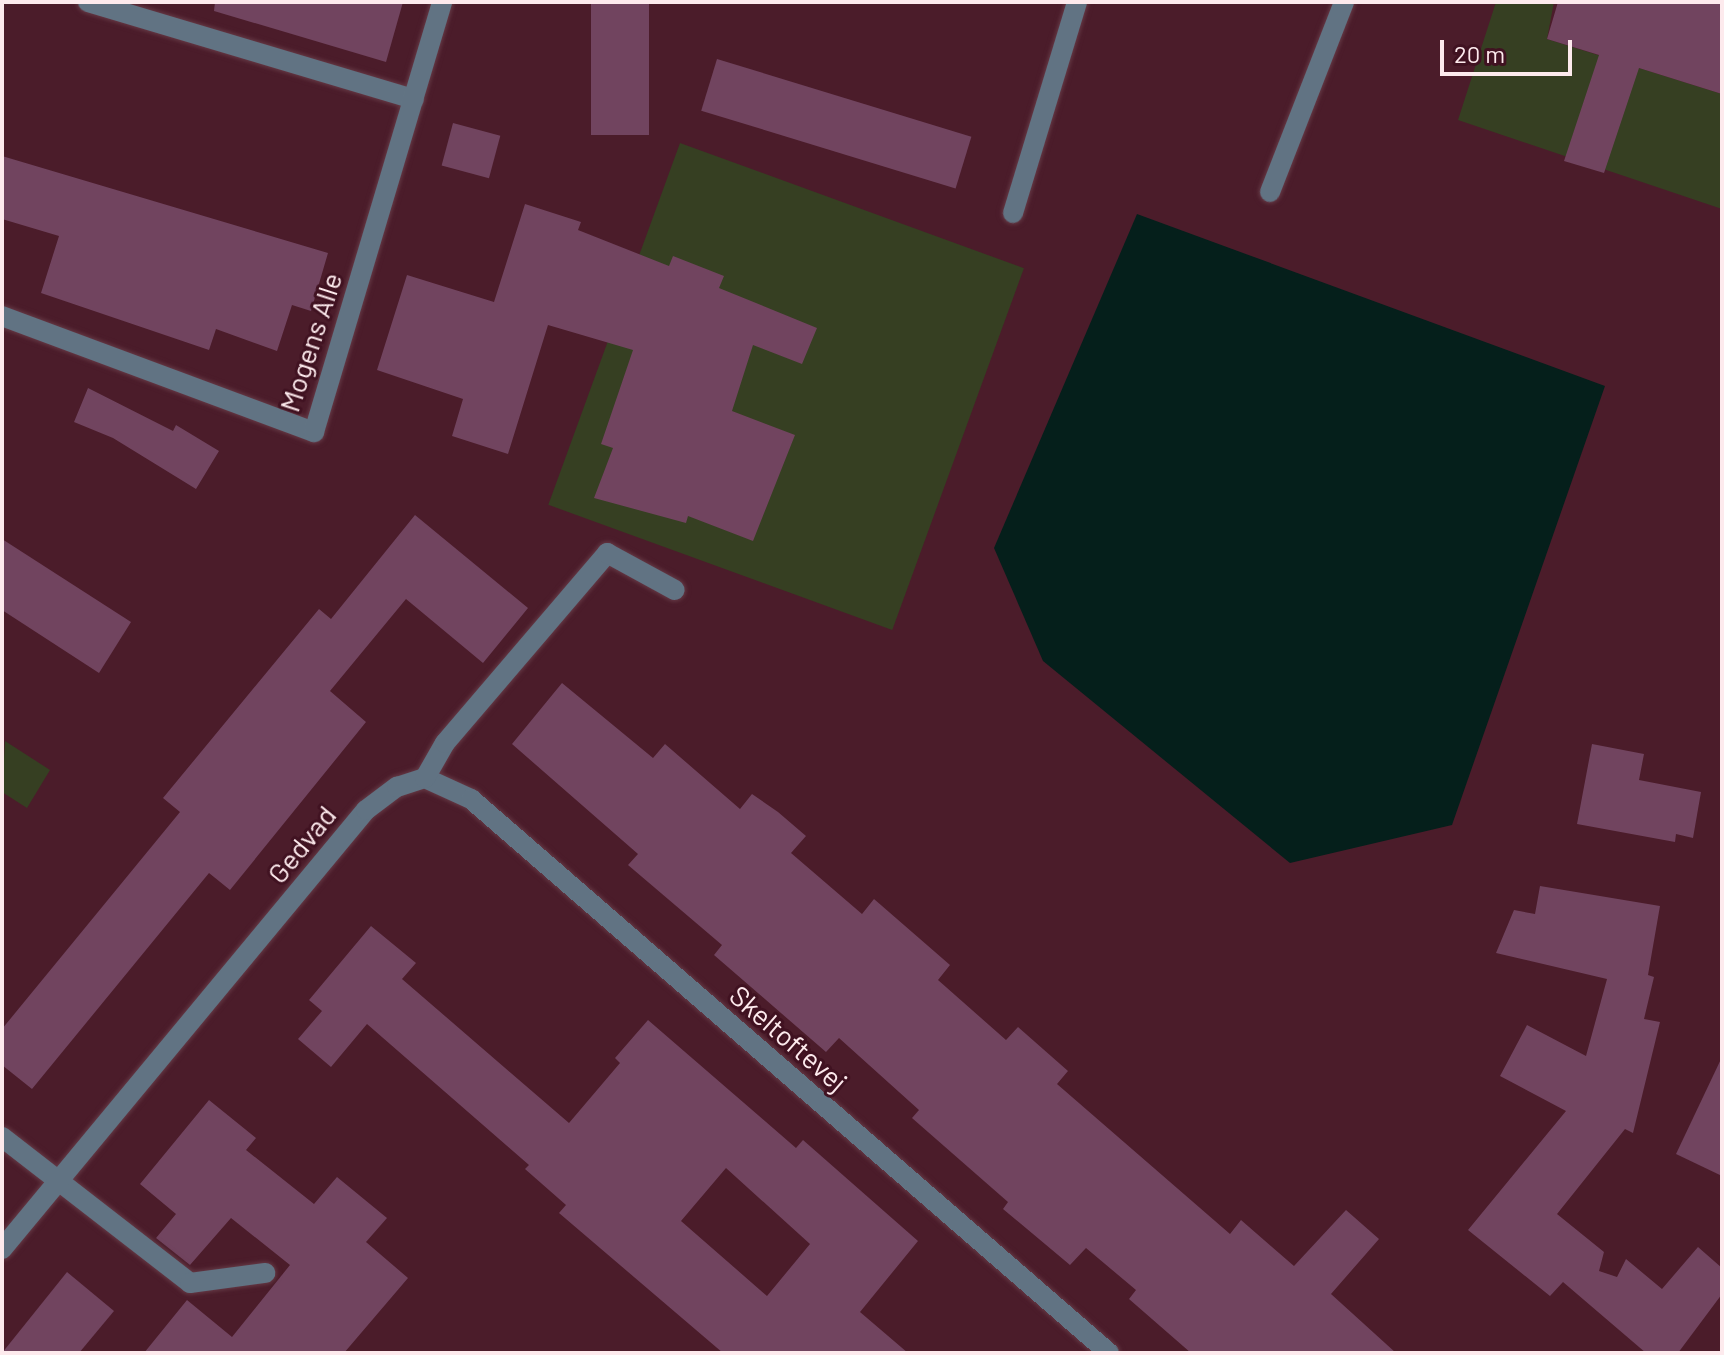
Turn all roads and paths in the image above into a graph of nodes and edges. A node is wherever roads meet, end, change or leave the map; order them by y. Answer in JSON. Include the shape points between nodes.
{"nodes":[{"id":1,"x":88,"y":2,"type":"edge"},
{"id":2,"x":442,"y":2,"type":"edge"},
{"id":3,"x":1077,"y":2,"type":"edge"},
{"id":4,"x":1344,"y":2,"type":"edge"},
{"id":5,"x":414,"y":99,"type":"junction"},
{"id":6,"x":1270,"y":192,"type":"dead end"},
{"id":7,"x":1013,"y":213,"type":"dead end"},
{"id":8,"x":2,"y":316,"type":"edge"},
{"id":9,"x":675,"y":590,"type":"dead end"},
{"id":10,"x":425,"y":778,"type":"junction"},
{"id":11,"x":2,"y":1137,"type":"edge"},
{"id":12,"x":58,"y":1182,"type":"junction"},
{"id":13,"x":2,"y":1249,"type":"edge"},
{"id":14,"x":265,"y":1273,"type":"dead end"},
{"id":15,"x":1109,"y":1353,"type":"edge"}],
"edges":[{"from":1,"to":5,"type":"street"},
{"from":2,"to":5,"type":"street","name":"Mogens Alle"},
{"from":3,"to":7,"type":"street"},
{"from":4,"to":6,"type":"street"},
{"from":5,"to":8,"type":"street","name":"Mogens Alle","via":[[314,432]]},
{"from":9,"to":10,"type":"street","via":[[607,553],[445,743]]},
{"from":10,"to":12,"type":"street","name":"Gedvad","via":[[397,787],[366,810]]},
{"from":10,"to":15,"type":"street","name":"Skeltoftevej","via":[[471,799]]},
{"from":11,"to":12,"type":"street"},
{"from":12,"to":13,"type":"street","name":"Gedvad"},
{"from":12,"to":14,"type":"street","via":[[190,1283]]}]}
